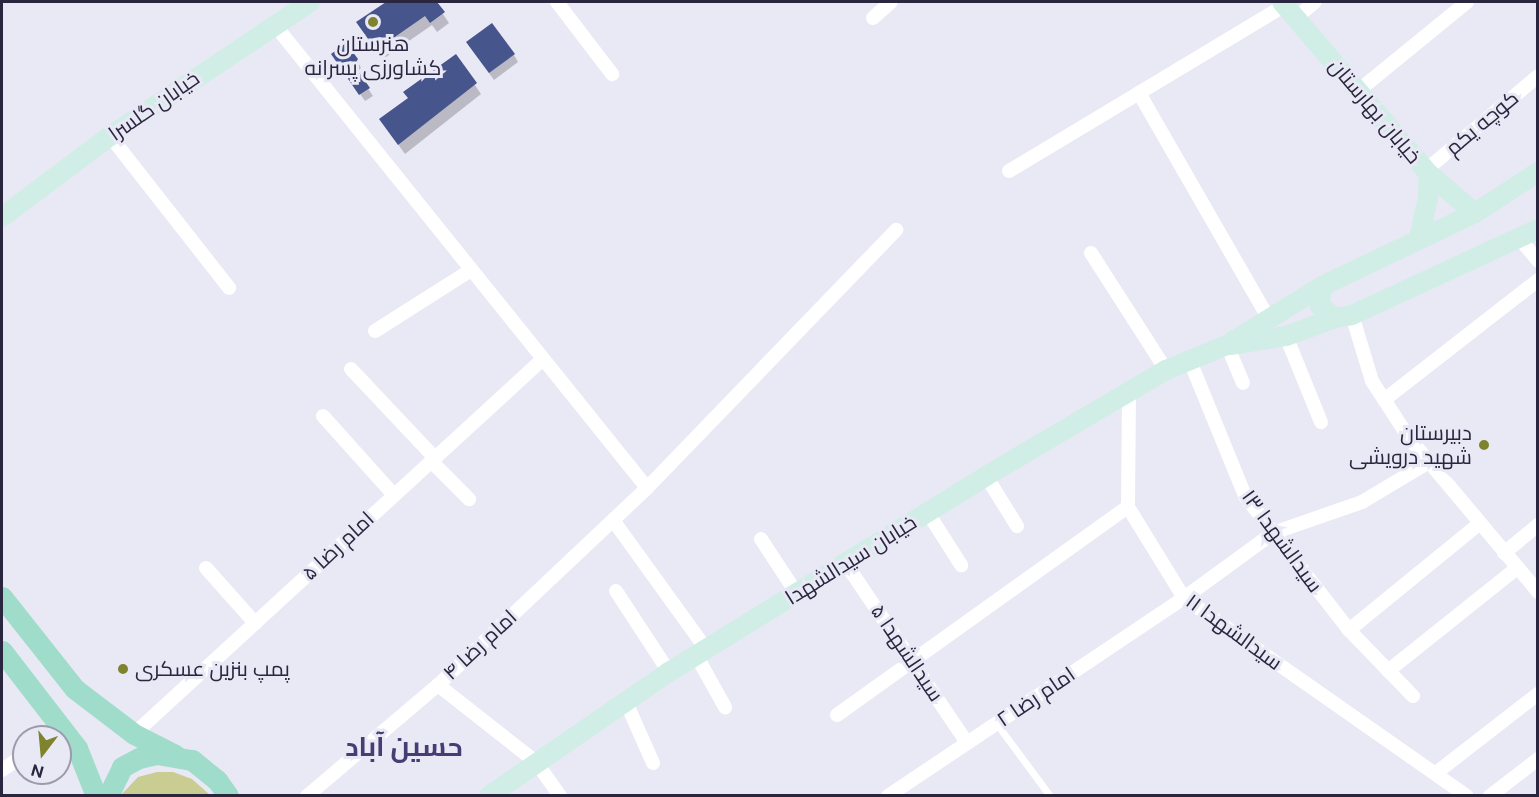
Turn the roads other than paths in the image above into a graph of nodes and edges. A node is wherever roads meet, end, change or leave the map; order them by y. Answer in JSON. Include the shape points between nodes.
{"nodes":[{"id":1,"x":310,"y":2,"type":"edge"},
{"id":2,"x":557,"y":2,"type":"edge"},
{"id":3,"x":891,"y":2,"type":"edge"},
{"id":4,"x":1315,"y":2,"type":"edge"},
{"id":5,"x":1467,"y":2,"type":"edge"},
{"id":6,"x":1288,"y":8,"type":"edge"},
{"id":7,"x":873,"y":18,"type":"dead end"},
{"id":8,"x":274,"y":24,"type":"junction"},
{"id":9,"x":612,"y":74,"type":"dead end"},
{"id":10,"x":1538,"y":76,"type":"edge"},
{"id":11,"x":1358,"y":91,"type":"junction"},
{"id":12,"x":1139,"y":93,"type":"junction"},
{"id":13,"x":110,"y":136,"type":"junction"},
{"id":14,"x":1008,"y":171,"type":"dead end"},
{"id":15,"x":1427,"y":172,"type":"junction"},
{"id":16,"x":1538,"y":172,"type":"edge"},
{"id":17,"x":1474,"y":213,"type":"junction"},
{"id":18,"x":2,"y":217,"type":"edge"},
{"id":19,"x":1538,"y":229,"type":"edge"},
{"id":20,"x":896,"y":230,"type":"dead end"},
{"id":21,"x":1419,"y":238,"type":"junction"},
{"id":22,"x":1519,"y":238,"type":"junction"},
{"id":23,"x":1091,"y":253,"type":"dead end"},
{"id":24,"x":1538,"y":261,"type":"edge"},
{"id":25,"x":471,"y":270,"type":"junction"},
{"id":26,"x":1538,"y":280,"type":"edge"},
{"id":27,"x":1322,"y":286,"type":"junction"},
{"id":28,"x":229,"y":288,"type":"dead end"},
{"id":29,"x":1344,"y":316,"type":"junction"},
{"id":30,"x":1269,"y":319,"type":"junction"},
{"id":31,"x":375,"y":331,"type":"dead end"},
{"id":32,"x":1286,"y":336,"type":"junction"},
{"id":33,"x":1227,"y":345,"type":"junction"},
{"id":34,"x":543,"y":359,"type":"junction"},
{"id":35,"x":1190,"y":361,"type":"junction"},
{"id":36,"x":351,"y":369,"type":"dead end"},
{"id":37,"x":1166,"y":370,"type":"junction"},
{"id":38,"x":1243,"y":383,"type":"dead end"},
{"id":39,"x":1129,"y":391,"type":"junction"},
{"id":40,"x":1384,"y":400,"type":"junction"},
{"id":41,"x":323,"y":416,"type":"dead end"},
{"id":42,"x":1321,"y":422,"type":"dead end"},
{"id":43,"x":433,"y":460,"type":"junction"},
{"id":44,"x":1429,"y":462,"type":"junction"},
{"id":45,"x":986,"y":476,"type":"junction"},
{"id":46,"x":646,"y":488,"type":"junction"},
{"id":47,"x":394,"y":495,"type":"junction"},
{"id":48,"x":469,"y":499,"type":"dead end"},
{"id":49,"x":1128,"y":507,"type":"junction"},
{"id":50,"x":928,"y":513,"type":"junction"},
{"id":51,"x":613,"y":520,"type":"junction"},
{"id":52,"x":1480,"y":523,"type":"junction"},
{"id":53,"x":1017,"y":525,"type":"dead end"},
{"id":54,"x":1538,"y":525,"type":"edge"},
{"id":55,"x":1273,"y":533,"type":"junction"},
{"id":56,"x":761,"y":539,"type":"dead end"},
{"id":57,"x":1504,"y":553,"type":"junction"},
{"id":58,"x":846,"y":564,"type":"junction"},
{"id":59,"x":961,"y":566,"type":"dead end"},
{"id":60,"x":206,"y":568,"type":"dead end"},
{"id":61,"x":1517,"y":568,"type":"junction"},
{"id":62,"x":616,"y":591,"type":"dead end"},
{"id":63,"x":1538,"y":592,"type":"edge"},
{"id":64,"x":797,"y":594,"type":"junction"},
{"id":65,"x":2,"y":597,"type":"edge"},
{"id":66,"x":1184,"y":598,"type":"junction"},
{"id":67,"x":255,"y":623,"type":"junction"},
{"id":68,"x":1349,"y":630,"type":"junction"},
{"id":69,"x":2,"y":651,"type":"edge"},
{"id":70,"x":701,"y":652,"type":"junction"},
{"id":71,"x":911,"y":660,"type":"junction"},
{"id":72,"x":1388,"y":671,"type":"junction"},
{"id":73,"x":669,"y":672,"type":"junction"},
{"id":74,"x":438,"y":685,"type":"junction"},
{"id":75,"x":1538,"y":694,"type":"edge"},
{"id":76,"x":1413,"y":696,"type":"dead end"},
{"id":77,"x":625,"y":700,"type":"junction"},
{"id":78,"x":725,"y":708,"type":"dead end"},
{"id":79,"x":837,"y":715,"type":"dead end"},
{"id":80,"x":996,"y":723,"type":"junction"},
{"id":81,"x":51,"y":725,"type":"edge"},
{"id":82,"x":134,"y":734,"type":"junction"},
{"id":83,"x":967,"y":743,"type":"junction"},
{"id":84,"x":72,"y":744,"type":"edge"},
{"id":85,"x":175,"y":755,"type":"junction"},
{"id":86,"x":1538,"y":759,"type":"edge"},
{"id":87,"x":536,"y":762,"type":"junction"},
{"id":88,"x":653,"y":763,"type":"dead end"},
{"id":89,"x":1436,"y":773,"type":"junction"},
{"id":90,"x":96,"y":795,"type":"edge"},
{"id":91,"x":108,"y":795,"type":"edge"},
{"id":92,"x":228,"y":795,"type":"edge"},
{"id":93,"x":307,"y":795,"type":"edge"},
{"id":94,"x":489,"y":795,"type":"edge"},
{"id":95,"x":560,"y":795,"type":"edge"},
{"id":96,"x":888,"y":795,"type":"edge"},
{"id":97,"x":1050,"y":795,"type":"edge"},
{"id":98,"x":1467,"y":795,"type":"edge"},
{"id":99,"x":1490,"y":795,"type":"edge"}],
"edges":[{"from":1,"to":8,"type":"street","name":"خیابان گلسرا"},
{"from":2,"to":9,"type":"street"},
{"from":3,"to":7,"type":"street"},
{"from":4,"to":6,"type":"street"},
{"from":5,"to":11,"type":"street"},
{"from":6,"to":11,"type":"street","name":"خیابان بهارستان"},
{"from":6,"to":12,"type":"street"},
{"from":8,"to":13,"type":"street","name":"خیابان گلسرا"},
{"from":8,"to":25,"type":"street"},
{"from":10,"to":15,"type":"street","name":"کوچه یکم"},
{"from":11,"to":15,"type":"street","name":"خیابان بهارستان"},
{"from":12,"to":14,"type":"street"},
{"from":12,"to":30,"type":"street"},
{"from":13,"to":18,"type":"street","name":"خیابان گلسرا"},
{"from":13,"to":28,"type":"street"},
{"from":15,"to":17,"type":"street","name":"خیابان بهارستان"},
{"from":15,"to":21,"type":"street"},
{"from":16,"to":17,"type":"street"},
{"from":17,"to":21,"type":"street"},
{"from":19,"to":22,"type":"street"},
{"from":20,"to":46,"type":"street","name":"امام رضا ۴"},
{"from":21,"to":27,"type":"street"},
{"from":22,"to":24,"type":"street"},
{"from":22,"to":29,"type":"street"},
{"from":23,"to":37,"type":"street"},
{"from":25,"to":31,"type":"street"},
{"from":25,"to":34,"type":"street"},
{"from":26,"to":40,"type":"street"},
{"from":27,"to":29,"type":"street","via":[[1320,306]]},
{"from":27,"to":30,"type":"street"},
{"from":29,"to":32,"type":"street"},
{"from":29,"to":40,"type":"street"},
{"from":30,"to":33,"type":"street"},
{"from":32,"to":33,"type":"street"},
{"from":32,"to":42,"type":"street"},
{"from":33,"to":35,"type":"street","name":"خیابان سیدالشهدا"},
{"from":33,"to":38,"type":"street"},
{"from":34,"to":43,"type":"street","name":"امام رضا ۵"},
{"from":34,"to":46,"type":"street"},
{"from":35,"to":37,"type":"street","name":"خیابان سیدالشهدا"},
{"from":35,"to":55,"type":"street","name":"سیدالشهدا ۱۳","via":[[1245,496]]},
{"from":36,"to":43,"type":"street"},
{"from":37,"to":39,"type":"street","name":"خیابان سیدالشهدا"},
{"from":39,"to":45,"type":"street","name":"خیابان سیدالشهدا"},
{"from":39,"to":49,"type":"street"},
{"from":40,"to":44,"type":"street"},
{"from":41,"to":47,"type":"street"},
{"from":43,"to":47,"type":"street","name":"امام رضا ۵"},
{"from":43,"to":48,"type":"street"},
{"from":44,"to":52,"type":"street"},
{"from":44,"to":55,"type":"street","name":"امام رضا ۲","via":[[1362,502]]},
{"from":45,"to":50,"type":"street","name":"خیابان سیدالشهدا"},
{"from":45,"to":53,"type":"street"},
{"from":46,"to":51,"type":"street","name":"امام رضا ۴"},
{"from":47,"to":67,"type":"street","name":"امام رضا ۵"},
{"from":49,"to":66,"type":"street","name":"سیدالشهدا ۱۱"},
{"from":49,"to":71,"type":"street"},
{"from":50,"to":58,"type":"street","name":"خیابان سیدالشهدا"},
{"from":50,"to":59,"type":"street"},
{"from":51,"to":70,"type":"street"},
{"from":51,"to":74,"type":"street","name":"امام رضا ۴"},
{"from":52,"to":57,"type":"street"},
{"from":52,"to":68,"type":"street"},
{"from":54,"to":57,"type":"street"},
{"from":55,"to":66,"type":"street","name":"امام رضا ۲"},
{"from":55,"to":68,"type":"street","name":"سیدالشهدا ۱۳"},
{"from":56,"to":64,"type":"street"},
{"from":57,"to":61,"type":"street"},
{"from":58,"to":64,"type":"street","name":"خیابان سیدالشهدا"},
{"from":58,"to":71,"type":"street","name":"سیدالشهدا ۵"},
{"from":60,"to":67,"type":"street"},
{"from":61,"to":63,"type":"street"},
{"from":61,"to":72,"type":"street"},
{"from":62,"to":73,"type":"street"},
{"from":64,"to":70,"type":"street","name":"خیابان سیدالشهدا"},
{"from":65,"to":82,"type":"main road","via":[[75,689]]},
{"from":66,"to":80,"type":"street","name":"امام رضا ۲"},
{"from":66,"to":89,"type":"street","name":"سیدالشهدا ۱۱"},
{"from":67,"to":82,"type":"street","name":"امام رضا ۵"},
{"from":68,"to":72,"type":"street","name":"سیدالشهدا ۱۳"},
{"from":69,"to":81,"type":"main road"},
{"from":70,"to":73,"type":"street","name":"خیابان سیدالشهدا"},
{"from":70,"to":78,"type":"street"},
{"from":71,"to":79,"type":"street"},
{"from":71,"to":83,"type":"street","name":"سیدالشهدا ۵"},
{"from":72,"to":76,"type":"street","name":"سیدالشهدا ۱۳"},
{"from":73,"to":77,"type":"street","name":"خیابان سیدالشهدا"},
{"from":74,"to":87,"type":"street"},
{"from":74,"to":93,"type":"street","name":"امام رضا ۴"},
{"from":75,"to":89,"type":"street"},
{"from":77,"to":87,"type":"street","name":"خیابان سیدالشهدا"},
{"from":77,"to":88,"type":"street"},
{"from":80,"to":83,"type":"street","name":"امام رضا ۲"},
{"from":80,"to":97,"type":"lane"},
{"from":82,"to":85,"type":"main road"},
{"from":83,"to":96,"type":"street","name":"امام رضا ۲"},
{"from":84,"to":90,"type":"main road"},
{"from":85,"to":91,"type":"main road","via":[[139,758],[122,767]]},
{"from":85,"to":92,"type":"main road","via":[[205,770]]},
{"from":86,"to":99,"type":"street"},
{"from":87,"to":94,"type":"street","name":"خیابان سیدالشهدا"},
{"from":87,"to":95,"type":"street"},
{"from":89,"to":98,"type":"street","name":"سیدالشهدا ۱۱"}]}
